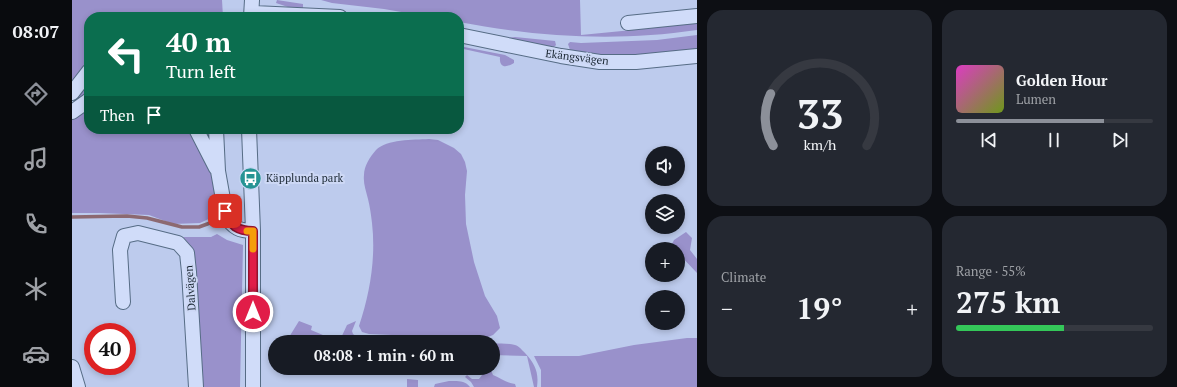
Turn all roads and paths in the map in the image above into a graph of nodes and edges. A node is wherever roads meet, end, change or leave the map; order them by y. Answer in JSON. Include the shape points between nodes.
{"nodes":[{"id":1,"x":252,"y":10,"type":"edge"},
{"id":2,"x":277,"y":12,"type":"edge"},
{"id":3,"x":697,"y":16,"type":"edge"},
{"id":4,"x":628,"y":23,"type":"dead end"},
{"id":5,"x":464,"y":36,"type":"edge"},
{"id":6,"x":697,"y":56,"type":"edge"},
{"id":7,"x":84,"y":77,"type":"edge"},
{"id":8,"x":72,"y":93,"type":"edge"},
{"id":9,"x":84,"y":104,"type":"edge"},
{"id":10,"x":72,"y":112,"type":"edge"},
{"id":11,"x":199,"y":134,"type":"edge"},
{"id":12,"x":216,"y":134,"type":"edge"},
{"id":13,"x":249,"y":134,"type":"edge"},
{"id":14,"x":218,"y":171,"type":"junction"},
{"id":15,"x":253,"y":231,"type":"junction"},
{"id":16,"x":123,"y":302,"type":"dead end"},
{"id":17,"x":72,"y":367,"type":"edge"},
{"id":18,"x":78,"y":387,"type":"edge"},
{"id":19,"x":196,"y":387,"type":"edge"},
{"id":20,"x":253,"y":387,"type":"edge"}],
"edges":[{"from":1,"to":2,"type":"street"},
{"from":3,"to":4,"type":"street"},
{"from":5,"to":6,"type":"street","name":"Ekängsvägen","via":[[600,62],[636,62]]},
{"from":7,"to":8,"type":"street"},
{"from":9,"to":10,"type":"street"},
{"from":11,"to":14,"type":"street"},
{"from":12,"to":14,"type":"street"},
{"from":13,"to":15,"type":"street"},
{"from":14,"to":15,"type":"street","via":[[225,211],[230,222],[236,228]]},
{"from":15,"to":20,"type":"street"},
{"from":16,"to":19,"type":"street","name":"Dalvägen","via":[[120,250],[124,236],[138,233],[178,243],[187,253]]},
{"from":17,"to":18,"type":"street"}]}
